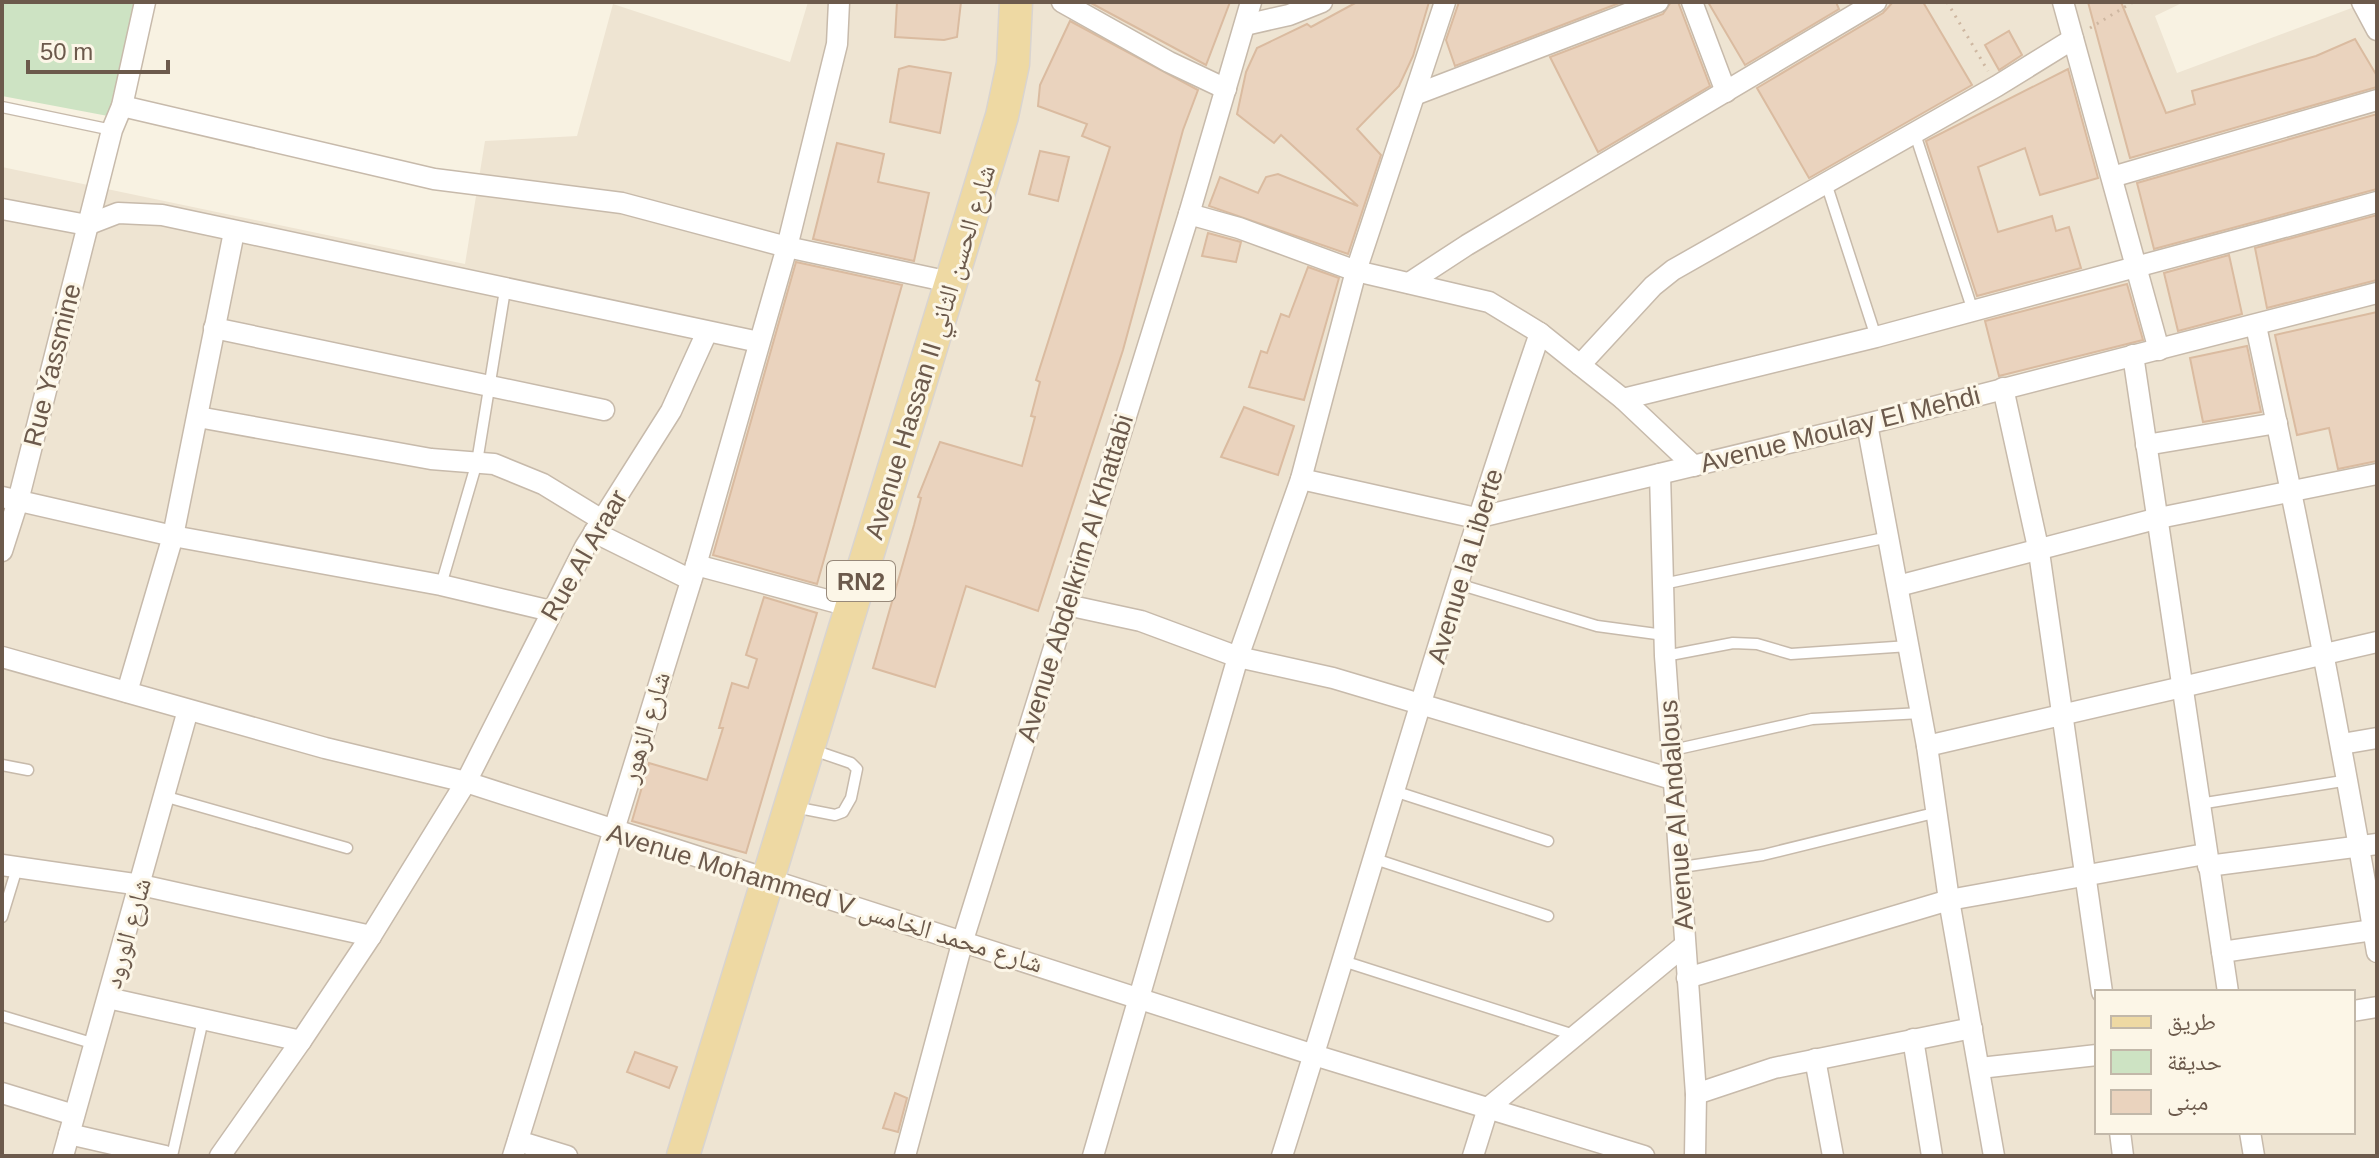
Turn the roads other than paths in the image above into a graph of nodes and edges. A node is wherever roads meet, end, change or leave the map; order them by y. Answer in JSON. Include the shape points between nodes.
{"nodes":[{"id":1,"x":145,"y":2,"type":"edge"},
{"id":2,"x":839,"y":2,"type":"edge"},
{"id":3,"x":1016,"y":2,"type":"edge"},
{"id":4,"x":1062,"y":2,"type":"edge"},
{"id":5,"x":1251,"y":2,"type":"edge"},
{"id":6,"x":1322,"y":2,"type":"edge"},
{"id":7,"x":1445,"y":2,"type":"edge"},
{"id":8,"x":1658,"y":2,"type":"edge"},
{"id":9,"x":1692,"y":2,"type":"edge"},
{"id":10,"x":1876,"y":2,"type":"edge"},
{"id":11,"x":2063,"y":2,"type":"edge"},
{"id":12,"x":2362,"y":2,"type":"edge"},
{"id":13,"x":1294,"y":8,"type":"edge"},
{"id":14,"x":1245,"y":25,"type":"junction"},
{"id":15,"x":2377,"y":30,"type":"edge"},
{"id":16,"x":2073,"y":39,"type":"junction"},
{"id":17,"x":1226,"y":89,"type":"junction"},
{"id":18,"x":1726,"y":92,"type":"junction"},
{"id":19,"x":1417,"y":94,"type":"junction"},
{"id":20,"x":2377,"y":100,"type":"edge"},
{"id":21,"x":122,"y":106,"type":"junction"},
{"id":22,"x":2,"y":107,"type":"edge"},
{"id":23,"x":112,"y":130,"type":"junction"},
{"id":24,"x":1915,"y":134,"type":"junction"},
{"id":25,"x":2112,"y":177,"type":"junction"},
{"id":26,"x":1826,"y":183,"type":"junction"},
{"id":27,"x":2377,"y":202,"type":"edge"},
{"id":28,"x":2,"y":209,"type":"edge"},
{"id":29,"x":1189,"y":214,"type":"junction"},
{"id":30,"x":87,"y":225,"type":"junction"},
{"id":31,"x":234,"y":232,"type":"junction"},
{"id":32,"x":787,"y":247,"type":"junction"},
{"id":33,"x":2138,"y":267,"type":"junction"},
{"id":34,"x":1356,"y":271,"type":"junction"},
{"id":35,"x":950,"y":282,"type":"junction"},
{"id":36,"x":1409,"y":283,"type":"junction"},
{"id":37,"x":505,"y":290,"type":"junction"},
{"id":38,"x":2377,"y":293,"type":"edge"},
{"id":39,"x":1973,"y":311,"type":"junction"},
{"id":40,"x":2256,"y":326,"type":"junction"},
{"id":41,"x":214,"y":328,"type":"junction"},
{"id":42,"x":707,"y":332,"type":"junction"},
{"id":43,"x":1540,"y":333,"type":"junction"},
{"id":44,"x":1876,"y":337,"type":"junction"},
{"id":45,"x":759,"y":342,"type":"junction"},
{"id":46,"x":2159,"y":350,"type":"junction"},
{"id":47,"x":2133,"y":355,"type":"junction"},
{"id":48,"x":1580,"y":365,"type":"junction"},
{"id":49,"x":490,"y":388,"type":"junction"},
{"id":50,"x":2003,"y":388,"type":"junction"},
{"id":51,"x":1623,"y":399,"type":"junction"},
{"id":52,"x":604,"y":410,"type":"dead end"},
{"id":53,"x":198,"y":417,"type":"junction"},
{"id":54,"x":2277,"y":423,"type":"junction"},
{"id":55,"x":1867,"y":424,"type":"junction"},
{"id":56,"x":2146,"y":445,"type":"junction"},
{"id":57,"x":477,"y":462,"type":"junction"},
{"id":58,"x":1694,"y":466,"type":"junction"},
{"id":59,"x":1660,"y":474,"type":"junction"},
{"id":60,"x":2377,"y":474,"type":"edge"},
{"id":61,"x":1301,"y":479,"type":"junction"},
{"id":62,"x":2293,"y":491,"type":"junction"},
{"id":63,"x":10,"y":499,"type":"edge"},
{"id":64,"x":1476,"y":518,"type":"junction"},
{"id":65,"x":2159,"y":518,"type":"junction"},
{"id":66,"x":598,"y":526,"type":"junction"},
{"id":67,"x":173,"y":536,"type":"junction"},
{"id":68,"x":1889,"y":537,"type":"junction"},
{"id":69,"x":2,"y":551,"type":"edge"},
{"id":70,"x":2039,"y":552,"type":"junction"},
{"id":71,"x":694,"y":572,"type":"junction"},
{"id":72,"x":1458,"y":584,"type":"junction"},
{"id":73,"x":1663,"y":584,"type":"junction"},
{"id":74,"x":441,"y":585,"type":"junction"},
{"id":75,"x":1898,"y":586,"type":"junction"},
{"id":76,"x":1067,"y":605,"type":"junction"},
{"id":77,"x":853,"y":607,"type":"junction"},
{"id":78,"x":551,"y":611,"type":"junction"},
{"id":79,"x":1664,"y":635,"type":"junction"},
{"id":80,"x":2377,"y":642,"type":"edge"},
{"id":81,"x":1909,"y":646,"type":"junction"},
{"id":82,"x":2323,"y":652,"type":"junction"},
{"id":83,"x":1665,"y":656,"type":"junction"},
{"id":84,"x":2,"y":657,"type":"edge"},
{"id":85,"x":1238,"y":657,"type":"junction"},
{"id":86,"x":2180,"y":687,"type":"junction"},
{"id":87,"x":127,"y":692,"type":"junction"},
{"id":88,"x":1423,"y":707,"type":"junction"},
{"id":89,"x":188,"y":710,"type":"junction"},
{"id":90,"x":2062,"y":712,"type":"junction"},
{"id":91,"x":1921,"y":713,"type":"junction"},
{"id":92,"x":2377,"y":738,"type":"edge"},
{"id":93,"x":2342,"y":744,"type":"junction"},
{"id":94,"x":1927,"y":746,"type":"junction"},
{"id":95,"x":810,"y":749,"type":"junction"},
{"id":96,"x":1673,"y":750,"type":"junction"},
{"id":97,"x":2,"y":765,"type":"edge"},
{"id":98,"x":28,"y":770,"type":"dead end"},
{"id":99,"x":1675,"y":780,"type":"junction"},
{"id":100,"x":2349,"y":780,"type":"junction"},
{"id":101,"x":466,"y":782,"type":"junction"},
{"id":102,"x":1397,"y":792,"type":"junction"},
{"id":103,"x":167,"y":797,"type":"junction"},
{"id":104,"x":2197,"y":804,"type":"junction"},
{"id":105,"x":792,"y":806,"type":"junction"},
{"id":106,"x":1938,"y":812,"type":"junction"},
{"id":107,"x":613,"y":832,"type":"junction"},
{"id":108,"x":1548,"y":841,"type":"dead end"},
{"id":109,"x":2368,"y":845,"type":"edge"},
{"id":110,"x":347,"y":848,"type":"dead end"},
{"id":111,"x":1375,"y":859,"type":"junction"},
{"id":112,"x":2206,"y":860,"type":"junction"},
{"id":113,"x":10,"y":866,"type":"edge"},
{"id":114,"x":1682,"y":867,"type":"junction"},
{"id":115,"x":2088,"y":875,"type":"junction"},
{"id":116,"x":768,"y":879,"type":"junction"},
{"id":117,"x":141,"y":885,"type":"junction"},
{"id":118,"x":1949,"y":900,"type":"junction"},
{"id":119,"x":1548,"y":916,"type":"dead end"},
{"id":120,"x":2,"y":917,"type":"edge"},
{"id":121,"x":2373,"y":930,"type":"junction"},
{"id":122,"x":371,"y":936,"type":"junction"},
{"id":123,"x":963,"y":940,"type":"junction"},
{"id":124,"x":1685,"y":945,"type":"junction"},
{"id":125,"x":2222,"y":952,"type":"junction"},
{"id":126,"x":2377,"y":952,"type":"edge"},
{"id":127,"x":1343,"y":961,"type":"junction"},
{"id":128,"x":1687,"y":978,"type":"junction"},
{"id":129,"x":2102,"y":990,"type":"edge"},
{"id":130,"x":2228,"y":990,"type":"edge"},
{"id":131,"x":108,"y":998,"type":"junction"},
{"id":132,"x":1142,"y":999,"type":"junction"},
{"id":133,"x":2377,"y":1007,"type":"edge"},
{"id":134,"x":2355,"y":1011,"type":"edge"},
{"id":135,"x":2,"y":1016,"type":"edge"},
{"id":136,"x":203,"y":1020,"type":"junction"},
{"id":137,"x":1972,"y":1028,"type":"junction"},
{"id":138,"x":1575,"y":1036,"type":"junction"},
{"id":139,"x":1913,"y":1039,"type":"junction"},
{"id":140,"x":301,"y":1041,"type":"junction"},
{"id":141,"x":95,"y":1044,"type":"junction"},
{"id":142,"x":1314,"y":1055,"type":"junction"},
{"id":143,"x":2095,"y":1055,"type":"edge"},
{"id":144,"x":1815,"y":1059,"type":"junction"},
{"id":145,"x":1980,"y":1068,"type":"junction"},
{"id":146,"x":2,"y":1093,"type":"edge"},
{"id":147,"x":1696,"y":1094,"type":"junction"},
{"id":148,"x":1488,"y":1108,"type":"junction"},
{"id":149,"x":72,"y":1124,"type":"junction"},
{"id":150,"x":2120,"y":1134,"type":"edge"},
{"id":151,"x":2250,"y":1134,"type":"edge"},
{"id":152,"x":516,"y":1149,"type":"edge"},
{"id":153,"x":63,"y":1156,"type":"edge"},
{"id":154,"x":165,"y":1156,"type":"edge"},
{"id":155,"x":172,"y":1156,"type":"edge"},
{"id":156,"x":220,"y":1156,"type":"edge"},
{"id":157,"x":567,"y":1156,"type":"edge"},
{"id":158,"x":683,"y":1156,"type":"edge"},
{"id":159,"x":905,"y":1156,"type":"edge"},
{"id":160,"x":1093,"y":1156,"type":"edge"},
{"id":161,"x":1282,"y":1156,"type":"edge"},
{"id":162,"x":1473,"y":1156,"type":"edge"},
{"id":163,"x":1644,"y":1156,"type":"edge"},
{"id":164,"x":1695,"y":1156,"type":"edge"},
{"id":165,"x":1833,"y":1156,"type":"edge"},
{"id":166,"x":1932,"y":1156,"type":"edge"},
{"id":167,"x":1994,"y":1156,"type":"edge"},
{"id":168,"x":2123,"y":1156,"type":"edge"},
{"id":169,"x":2254,"y":1156,"type":"edge"}],
"edges":[{"from":1,"to":21,"type":"street","name":"Rue Yassmine"},
{"from":2,"to":32,"type":"street","name":"شارع الزهور","via":[[837,44]]},
{"from":3,"to":35,"type":"main road","name":"Avenue Hassan II شارع الحسن الثاني","number":"RN2","via":[[1013,64],[1002,116]]},
{"from":4,"to":17,"type":"street"},
{"from":5,"to":14,"type":"street","name":"Avenue Abdelkrim Al Khattabi"},
{"from":6,"to":13,"type":"street"},
{"from":7,"to":19,"type":"street"},
{"from":8,"to":19,"type":"street"},
{"from":9,"to":18,"type":"street"},
{"from":10,"to":18,"type":"street"},
{"from":11,"to":16,"type":"street"},
{"from":12,"to":15,"type":"street"},
{"from":13,"to":14,"type":"street"},
{"from":14,"to":17,"type":"street","name":"Avenue Abdelkrim Al Khattabi"},
{"from":16,"to":24,"type":"street"},
{"from":16,"to":25,"type":"street"},
{"from":17,"to":29,"type":"street","name":"Avenue Abdelkrim Al Khattabi"},
{"from":18,"to":36,"type":"street"},
{"from":19,"to":34,"type":"street"},
{"from":20,"to":25,"type":"street"},
{"from":21,"to":23,"type":"street","name":"Rue Yassmine"},
{"from":21,"to":32,"type":"street","via":[[434,179],[622,203]]},
{"from":22,"to":23,"type":"lane"},
{"from":23,"to":30,"type":"street","name":"Rue Yassmine"},
{"from":24,"to":26,"type":"street"},
{"from":24,"to":39,"type":"lane"},
{"from":25,"to":33,"type":"street"},
{"from":26,"to":44,"type":"lane"},
{"from":26,"to":48,"type":"street","via":[[1673,270]]},
{"from":27,"to":33,"type":"street"},
{"from":28,"to":30,"type":"street"},
{"from":29,"to":34,"type":"street"},
{"from":29,"to":76,"type":"street","name":"Avenue Abdelkrim Al Khattabi"},
{"from":30,"to":31,"type":"street","via":[[136,212]]},
{"from":30,"to":63,"type":"street","name":"Rue Yassmine"},
{"from":31,"to":37,"type":"street"},
{"from":31,"to":41,"type":"street"},
{"from":32,"to":35,"type":"street"},
{"from":32,"to":45,"type":"street","name":"شارع الزهور"},
{"from":33,"to":39,"type":"street"},
{"from":33,"to":46,"type":"street"},
{"from":34,"to":36,"type":"street"},
{"from":34,"to":61,"type":"street"},
{"from":35,"to":77,"type":"main road","name":"Avenue Hassan II شارع الحسن الثاني","number":"RN2"},
{"from":36,"to":43,"type":"street","via":[[1489,302]]},
{"from":37,"to":42,"type":"street"},
{"from":37,"to":49,"type":"lane"},
{"from":38,"to":40,"type":"street","name":"Avenue Moulay El Mehdi"},
{"from":39,"to":44,"type":"street"},
{"from":40,"to":46,"type":"street","name":"Avenue Moulay El Mehdi"},
{"from":40,"to":54,"type":"street"},
{"from":41,"to":49,"type":"street"},
{"from":41,"to":53,"type":"street"},
{"from":42,"to":45,"type":"street"},
{"from":42,"to":66,"type":"street","name":"Rue Al Araar","via":[[671,411]]},
{"from":43,"to":48,"type":"street"},
{"from":43,"to":64,"type":"street","name":"Avenue la Liberte"},
{"from":44,"to":51,"type":"street"},
{"from":45,"to":71,"type":"street","name":"شارع الزهور"},
{"from":46,"to":47,"type":"street","name":"Avenue Moulay El Mehdi"},
{"from":47,"to":50,"type":"street","name":"Avenue Moulay El Mehdi"},
{"from":47,"to":56,"type":"street"},
{"from":48,"to":51,"type":"street"},
{"from":49,"to":52,"type":"street"},
{"from":49,"to":57,"type":"lane"},
{"from":50,"to":55,"type":"street","name":"Avenue Moulay El Mehdi"},
{"from":50,"to":70,"type":"street"},
{"from":51,"to":58,"type":"street"},
{"from":53,"to":57,"type":"street","via":[[431,459]]},
{"from":53,"to":67,"type":"street"},
{"from":54,"to":56,"type":"street"},
{"from":54,"to":62,"type":"street"},
{"from":55,"to":58,"type":"street","name":"Avenue Moulay El Mehdi"},
{"from":55,"to":68,"type":"street"},
{"from":56,"to":65,"type":"street"},
{"from":57,"to":66,"type":"street","via":[[516,470]]},
{"from":57,"to":74,"type":"lane"},
{"from":58,"to":59,"type":"street","name":"Avenue Moulay El Mehdi"},
{"from":59,"to":64,"type":"street","name":"Avenue Moulay El Mehdi"},
{"from":59,"to":73,"type":"street","name":"Avenue Al Andalous"},
{"from":60,"to":62,"type":"street"},
{"from":61,"to":64,"type":"street","name":"Avenue Moulay El Mehdi"},
{"from":61,"to":85,"type":"street"},
{"from":62,"to":65,"type":"street"},
{"from":62,"to":82,"type":"street"},
{"from":63,"to":67,"type":"street"},
{"from":63,"to":69,"type":"street","name":"Rue Yassmine"},
{"from":64,"to":72,"type":"street","name":"Avenue la Liberte"},
{"from":65,"to":70,"type":"street"},
{"from":65,"to":86,"type":"street"},
{"from":66,"to":71,"type":"street"},
{"from":66,"to":78,"type":"street","name":"Rue Al Araar"},
{"from":67,"to":74,"type":"street"},
{"from":67,"to":87,"type":"street"},
{"from":68,"to":73,"type":"lane"},
{"from":68,"to":75,"type":"street"},
{"from":70,"to":75,"type":"street"},
{"from":70,"to":90,"type":"street"},
{"from":71,"to":77,"type":"street"},
{"from":71,"to":107,"type":"street","name":"شارع الزهور"},
{"from":72,"to":79,"type":"lane","via":[[1597,626]]},
{"from":72,"to":88,"type":"street","name":"Avenue la Liberte"},
{"from":73,"to":79,"type":"street","name":"Avenue Al Andalous"},
{"from":74,"to":78,"type":"street"},
{"from":75,"to":81,"type":"street"},
{"from":76,"to":85,"type":"street","via":[[1141,621]]},
{"from":76,"to":123,"type":"street","name":"Avenue Abdelkrim Al Khattabi"},
{"from":77,"to":95,"type":"main road","name":"Avenue Hassan II شارع الحسن الثاني","number":"RN2"},
{"from":78,"to":101,"type":"street","name":"Rue Al Araar"},
{"from":79,"to":83,"type":"street","name":"Avenue Al Andalous"},
{"from":80,"to":82,"type":"street"},
{"from":81,"to":83,"type":"lane","via":[[1791,654],[1733,643]]},
{"from":81,"to":91,"type":"street"},
{"from":82,"to":86,"type":"street"},
{"from":82,"to":93,"type":"street"},
{"from":83,"to":96,"type":"street","name":"Avenue Al Andalous"},
{"from":84,"to":87,"type":"street","name":"Avenue Mohammed V شارع محمد الخامس"},
{"from":85,"to":88,"type":"street","via":[[1333,678]]},
{"from":85,"to":132,"type":"street"},
{"from":86,"to":90,"type":"street"},
{"from":86,"to":104,"type":"street"},
{"from":87,"to":89,"type":"street","name":"Avenue Mohammed V شارع محمد الخامس"},
{"from":88,"to":99,"type":"street"},
{"from":88,"to":102,"type":"street","name":"Avenue la Liberte"},
{"from":89,"to":101,"type":"street","name":"Avenue Mohammed V شارع محمد الخامس"},
{"from":89,"to":103,"type":"street","name":"شارع الورود"},
{"from":90,"to":94,"type":"street"},
{"from":90,"to":115,"type":"street"},
{"from":91,"to":94,"type":"street"},
{"from":91,"to":96,"type":"lane","via":[[1812,719]]},
{"from":92,"to":93,"type":"street"},
{"from":93,"to":100,"type":"street"},
{"from":94,"to":106,"type":"street"},
{"from":95,"to":105,"type":"main road","name":"Avenue Hassan II شارع الحسن الثاني","number":"RN2"},
{"from":95,"to":105,"type":"lane","via":[[857,769],[851,798],[835,815]]},
{"from":96,"to":99,"type":"street","name":"Avenue Al Andalous"},
{"from":97,"to":98,"type":"lane"},
{"from":99,"to":114,"type":"street","name":"Avenue Al Andalous"},
{"from":100,"to":104,"type":"lane"},
{"from":100,"to":109,"type":"street"},
{"from":101,"to":107,"type":"street","name":"Avenue Mohammed V شارع محمد الخامس"},
{"from":101,"to":122,"type":"street","name":"Rue Al Araar"},
{"from":102,"to":108,"type":"lane"},
{"from":102,"to":111,"type":"street","name":"Avenue la Liberte"},
{"from":103,"to":110,"type":"lane"},
{"from":103,"to":117,"type":"street","name":"شارع الورود"},
{"from":104,"to":112,"type":"street"},
{"from":105,"to":116,"type":"main road","name":"Avenue Hassan II شارع الحسن الثاني","number":"RN2"},
{"from":106,"to":114,"type":"lane","via":[[1763,855]]},
{"from":106,"to":118,"type":"street"},
{"from":107,"to":116,"type":"street","name":"Avenue Mohammed V شارع محمد الخامس"},
{"from":107,"to":152,"type":"street","name":"شارع الزهور"},
{"from":109,"to":112,"type":"street"},
{"from":109,"to":121,"type":"street"},
{"from":111,"to":119,"type":"lane"},
{"from":111,"to":127,"type":"street","name":"Avenue la Liberte"},
{"from":112,"to":115,"type":"street"},
{"from":112,"to":125,"type":"street"},
{"from":113,"to":117,"type":"street"},
{"from":113,"to":120,"type":"lane"},
{"from":114,"to":124,"type":"street","name":"Avenue Al Andalous"},
{"from":115,"to":118,"type":"street"},
{"from":115,"to":129,"type":"street"},
{"from":116,"to":123,"type":"street","name":"Avenue Mohammed V شارع محمد الخامس"},
{"from":116,"to":158,"type":"main road","name":"Avenue Hassan II شارع الحسن الثاني","number":"RN2"},
{"from":117,"to":122,"type":"street"},
{"from":117,"to":131,"type":"street","name":"شارع الورود"},
{"from":118,"to":128,"type":"street"},
{"from":118,"to":137,"type":"street"},
{"from":121,"to":125,"type":"street"},
{"from":121,"to":126,"type":"street"},
{"from":122,"to":140,"type":"street","name":"Rue Al Araar"},
{"from":123,"to":132,"type":"street","name":"Avenue Mohammed V شارع محمد الخامس"},
{"from":123,"to":159,"type":"street","name":"Avenue Abdelkrim Al Khattabi"},
{"from":124,"to":128,"type":"street","name":"Avenue Al Andalous"},
{"from":124,"to":138,"type":"street"},
{"from":125,"to":130,"type":"street"},
{"from":127,"to":138,"type":"lane"},
{"from":127,"to":142,"type":"street","name":"Avenue la Liberte"},
{"from":128,"to":147,"type":"street","name":"Avenue Al Andalous"},
{"from":131,"to":136,"type":"street"},
{"from":131,"to":141,"type":"street","name":"شارع الورود"},
{"from":132,"to":142,"type":"street","name":"Avenue Mohammed V شارع محمد الخامس"},
{"from":132,"to":160,"type":"street"},
{"from":133,"to":134,"type":"street"},
{"from":135,"to":141,"type":"lane"},
{"from":136,"to":140,"type":"street"},
{"from":136,"to":155,"type":"lane"},
{"from":137,"to":139,"type":"street"},
{"from":137,"to":145,"type":"street"},
{"from":138,"to":148,"type":"street"},
{"from":139,"to":144,"type":"street"},
{"from":139,"to":166,"type":"street"},
{"from":140,"to":156,"type":"street","name":"Rue Al Araar"},
{"from":141,"to":149,"type":"street","name":"شارع الورود"},
{"from":142,"to":148,"type":"street","name":"Avenue Mohammed V شارع محمد الخامس"},
{"from":142,"to":161,"type":"street","name":"Avenue la Liberte"},
{"from":143,"to":145,"type":"street"},
{"from":144,"to":147,"type":"street"},
{"from":144,"to":165,"type":"street"},
{"from":145,"to":167,"type":"street"},
{"from":146,"to":149,"type":"street"},
{"from":147,"to":164,"type":"street","name":"Avenue Al Andalous"},
{"from":148,"to":162,"type":"street"},
{"from":148,"to":163,"type":"street","name":"Avenue Mohammed V شارع محمد الخامس"},
{"from":149,"to":153,"type":"street","name":"شارع الورود"},
{"from":149,"to":154,"type":"street"},
{"from":150,"to":168,"type":"street"},
{"from":151,"to":169,"type":"street"},
{"from":152,"to":157,"type":"street"}]}
